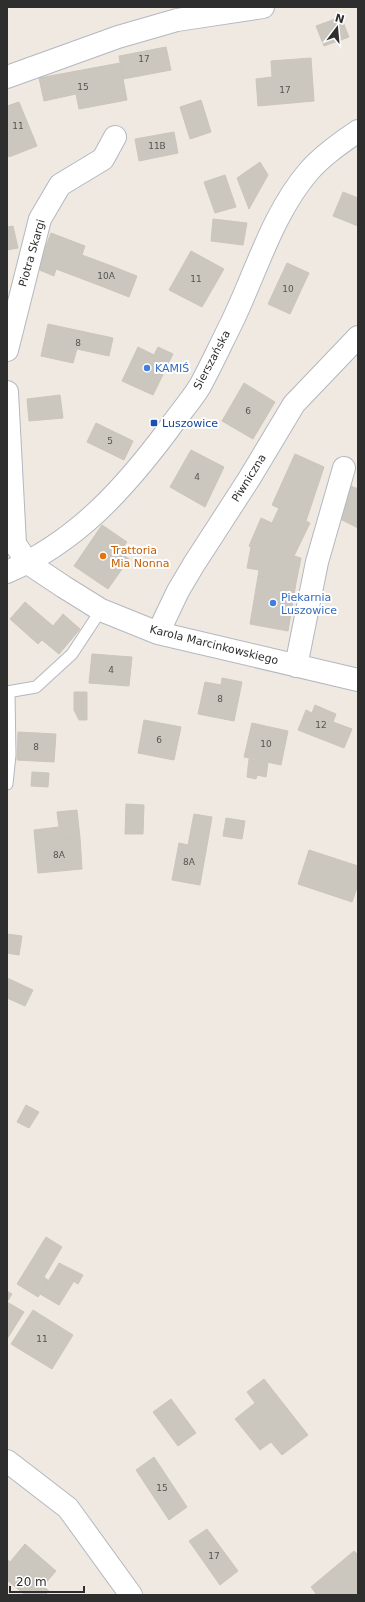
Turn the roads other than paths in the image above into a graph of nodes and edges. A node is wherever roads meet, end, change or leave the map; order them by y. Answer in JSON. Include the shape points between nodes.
{"nodes":[{"id":1,"x":263,"y":7,"type":"edge"},
{"id":2,"x":7,"y":77,"type":"edge"},
{"id":3,"x":358,"y":131,"type":"edge"},
{"id":4,"x":115,"y":137,"type":"dead end"},
{"id":5,"x":358,"y":337,"type":"edge"},
{"id":6,"x":7,"y":350,"type":"edge"},
{"id":7,"x":7,"y":392,"type":"edge"},
{"id":8,"x":344,"y":468,"type":"dead end"},
{"id":9,"x":28,"y":563,"type":"junction"},
{"id":10,"x":7,"y":572,"type":"edge"},
{"id":11,"x":101,"y":610,"type":"junction"},
{"id":12,"x":158,"y":633,"type":"junction"},
{"id":13,"x":296,"y":666,"type":"junction"},
{"id":14,"x":358,"y":680,"type":"edge"},
{"id":15,"x":8,"y":692,"type":"edge"},
{"id":16,"x":7,"y":784,"type":"edge"},
{"id":17,"x":7,"y":1461,"type":"edge"},
{"id":18,"x":130,"y":1595,"type":"edge"}],
"edges":[{"from":1,"to":2,"type":"street","via":[[177,20],[118,37]]},
{"from":3,"to":9,"type":"street","name":"Sierszańska","via":[[332,150],[310,171],[291,196],[199,387],[151,452],[114,497],[87,522]]},
{"from":4,"to":6,"type":"street","name":"Piotra Skargi","via":[[103,159],[60,185],[40,219]]},
{"from":5,"to":12,"type":"street","name":"Piwniczna","via":[[294,404],[194,564]]},
{"from":7,"to":9,"type":"street","via":[[15,544]]},
{"from":8,"to":13,"type":"street","via":[[316,562]]},
{"from":9,"to":10,"type":"street","name":"Sierszańska"},
{"from":9,"to":11,"type":"street","name":"Karola Marcinkowskiego"},
{"from":11,"to":12,"type":"street","name":"Karola Marcinkowskiego"},
{"from":11,"to":15,"type":"lane","via":[[72,654],[36,687]]},
{"from":12,"to":13,"type":"street","name":"Karola Marcinkowskiego"},
{"from":13,"to":14,"type":"street","name":"Karola Marcinkowskiego"},
{"from":15,"to":16,"type":"lane","via":[[10,755]]},
{"from":17,"to":18,"type":"street","via":[[68,1508]]}]}
